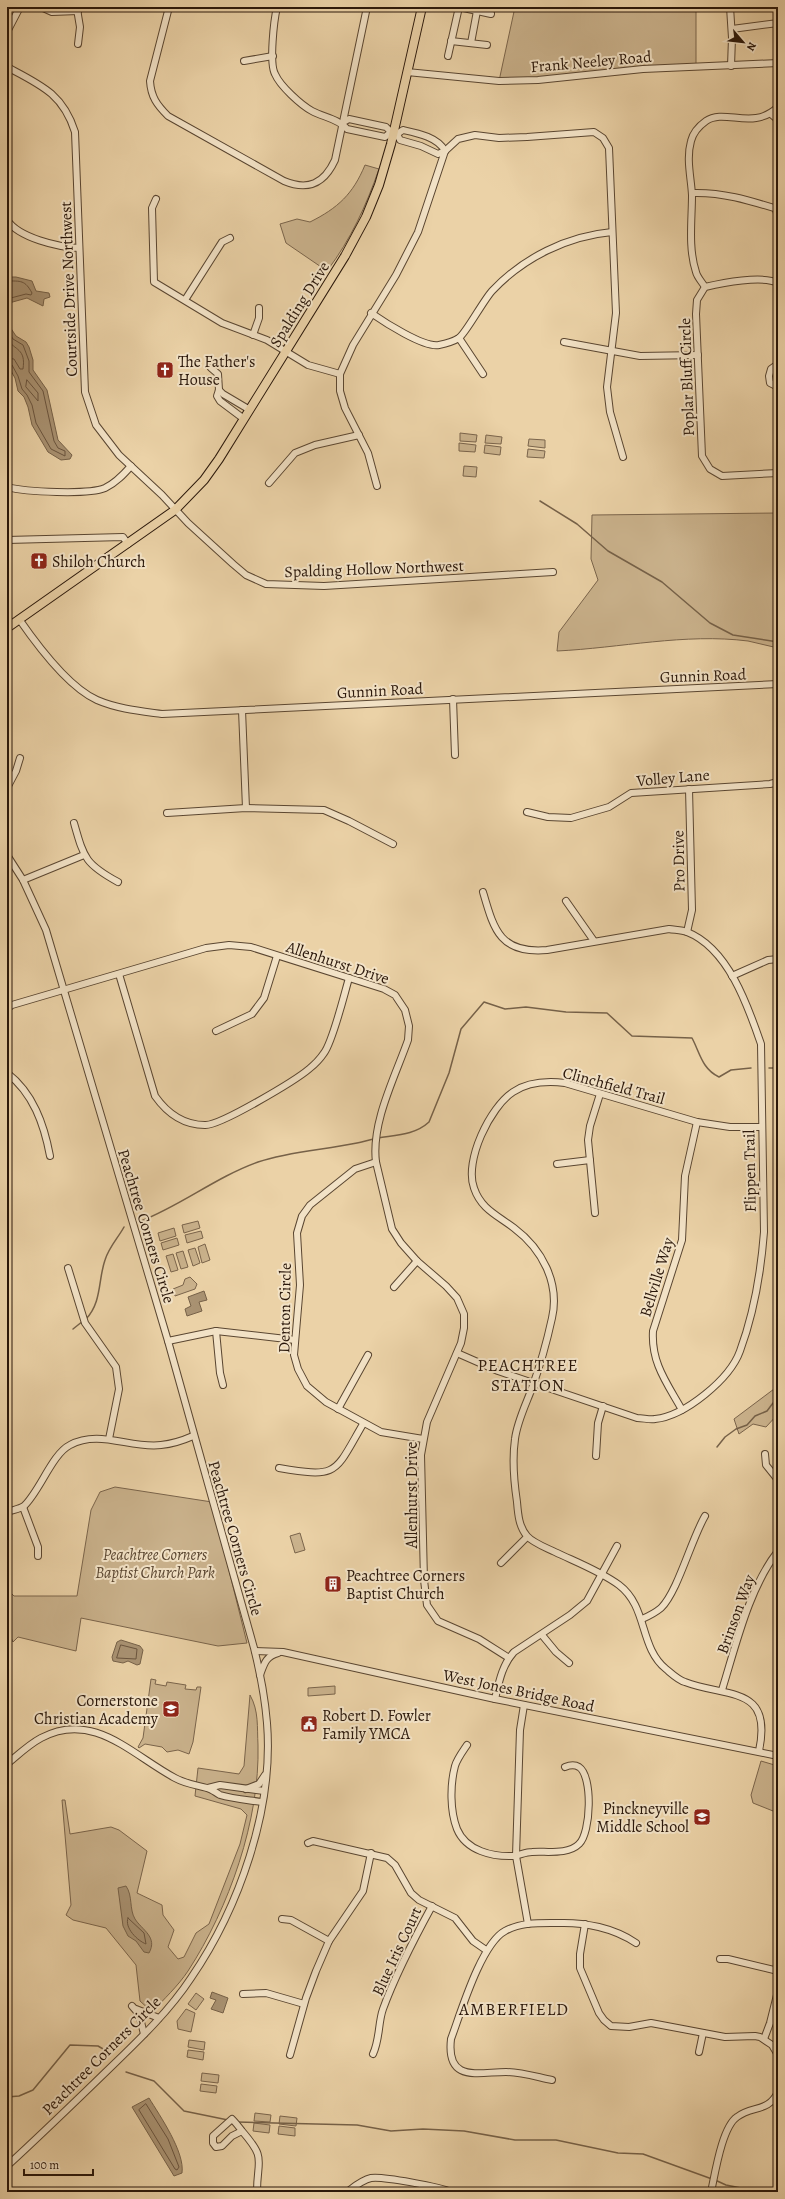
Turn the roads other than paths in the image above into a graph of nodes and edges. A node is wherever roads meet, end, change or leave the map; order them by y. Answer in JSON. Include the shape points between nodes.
{"nodes":[{"id":1,"x":20,"y":7,"type":"edge"},
{"id":2,"x":41,"y":7,"type":"edge"},
{"id":3,"x":169,"y":7,"type":"edge"},
{"id":4,"x":277,"y":7,"type":"edge"},
{"id":5,"x":367,"y":7,"type":"edge"},
{"id":6,"x":422,"y":7,"type":"edge"},
{"id":7,"x":459,"y":7,"type":"edge"},
{"id":8,"x":730,"y":7,"type":"edge"},
{"id":9,"x":77,"y":9,"type":"edge"},
{"id":10,"x":477,"y":11,"type":"junction"},
{"id":11,"x":492,"y":14,"type":"dead end"},
{"id":12,"x":778,"y":23,"type":"edge"},
{"id":13,"x":732,"y":29,"type":"junction"},
{"id":14,"x":7,"y":32,"type":"edge"},
{"id":15,"x":451,"y":41,"type":"junction"},
{"id":16,"x":471,"y":43,"type":"junction"},
{"id":17,"x":78,"y":44,"type":"dead end"},
{"id":18,"x":488,"y":45,"type":"dead end"},
{"id":19,"x":273,"y":56,"type":"junction"},
{"id":20,"x":448,"y":56,"type":"dead end"},
{"id":21,"x":244,"y":61,"type":"dead end"},
{"id":22,"x":778,"y":64,"type":"edge"},
{"id":23,"x":731,"y":66,"type":"junction"},
{"id":24,"x":7,"y":67,"type":"edge"},
{"id":25,"x":407,"y":72,"type":"junction"},
{"id":26,"x":778,"y":107,"type":"edge"},
{"id":27,"x":772,"y":114,"type":"junction"},
{"id":28,"x":778,"y":120,"type":"edge"},
{"id":29,"x":342,"y":123,"type":"junction"},
{"id":30,"x":369,"y":123,"type":"junction"},
{"id":31,"x":367,"y":132,"type":"junction"},
{"id":32,"x":394,"y":133,"type":"junction"},
{"id":33,"x":445,"y":151,"type":"junction"},
{"id":34,"x":692,"y":193,"type":"junction"},
{"id":35,"x":156,"y":199,"type":"dead end"},
{"id":36,"x":777,"y":208,"type":"edge"},
{"id":37,"x":778,"y":217,"type":"edge"},
{"id":38,"x":7,"y":220,"type":"edge"},
{"id":39,"x":612,"y":232,"type":"junction"},
{"id":40,"x":230,"y":238,"type":"dead end"},
{"id":41,"x":79,"y":248,"type":"junction"},
{"id":42,"x":778,"y":283,"type":"edge"},
{"id":43,"x":705,"y":287,"type":"junction"},
{"id":44,"x":185,"y":300,"type":"junction"},
{"id":45,"x":259,"y":308,"type":"dead end"},
{"id":46,"x":371,"y":313,"type":"junction"},
{"id":47,"x":253,"y":335,"type":"junction"},
{"id":48,"x":459,"y":338,"type":"junction"},
{"id":49,"x":564,"y":342,"type":"dead end"},
{"id":50,"x":610,"y":351,"type":"junction"},
{"id":51,"x":285,"y":352,"type":"junction"},
{"id":52,"x":698,"y":355,"type":"junction"},
{"id":53,"x":778,"y":364,"type":"edge"},
{"id":54,"x":211,"y":368,"type":"dead end"},
{"id":55,"x":340,"y":374,"type":"junction"},
{"id":56,"x":482,"y":374,"type":"dead end"},
{"id":57,"x":778,"y":387,"type":"edge"},
{"id":58,"x":219,"y":390,"type":"junction"},
{"id":59,"x":250,"y":410,"type":"junction"},
{"id":60,"x":244,"y":419,"type":"junction"},
{"id":61,"x":359,"y":436,"type":"junction"},
{"id":62,"x":623,"y":457,"type":"dead end"},
{"id":63,"x":131,"y":466,"type":"junction"},
{"id":64,"x":778,"y":473,"type":"edge"},
{"id":65,"x":269,"y":483,"type":"dead end"},
{"id":66,"x":377,"y":486,"type":"dead end"},
{"id":67,"x":7,"y":487,"type":"edge"},
{"id":68,"x":175,"y":510,"type":"junction"},
{"id":69,"x":7,"y":540,"type":"edge"},
{"id":70,"x":128,"y":544,"type":"junction"},
{"id":71,"x":553,"y":572,"type":"dead end"},
{"id":72,"x":19,"y":619,"type":"junction"},
{"id":73,"x":7,"y":628,"type":"edge"},
{"id":74,"x":778,"y":684,"type":"edge"},
{"id":75,"x":453,"y":700,"type":"junction"},
{"id":76,"x":242,"y":710,"type":"junction"},
{"id":77,"x":455,"y":755,"type":"dead end"},
{"id":78,"x":20,"y":758,"type":"dead end"},
{"id":79,"x":778,"y":782,"type":"edge"},
{"id":80,"x":7,"y":788,"type":"edge"},
{"id":81,"x":688,"y":789,"type":"junction"},
{"id":82,"x":246,"y":808,"type":"junction"},
{"id":83,"x":527,"y":812,"type":"dead end"},
{"id":84,"x":167,"y":813,"type":"dead end"},
{"id":85,"x":74,"y":823,"type":"dead end"},
{"id":86,"x":393,"y":844,"type":"dead end"},
{"id":87,"x":7,"y":855,"type":"edge"},
{"id":88,"x":84,"y":855,"type":"junction"},
{"id":89,"x":23,"y":880,"type":"junction"},
{"id":90,"x":118,"y":882,"type":"dead end"},
{"id":91,"x":483,"y":892,"type":"dead end"},
{"id":92,"x":566,"y":901,"type":"dead end"},
{"id":93,"x":687,"y":932,"type":"junction"},
{"id":94,"x":594,"y":941,"type":"junction"},
{"id":95,"x":277,"y":956,"type":"junction"},
{"id":96,"x":778,"y":959,"type":"edge"},
{"id":97,"x":119,"y":974,"type":"junction"},
{"id":98,"x":732,"y":976,"type":"junction"},
{"id":99,"x":349,"y":978,"type":"junction"},
{"id":100,"x":64,"y":989,"type":"junction"},
{"id":101,"x":7,"y":1009,"type":"edge"},
{"id":102,"x":216,"y":1031,"type":"dead end"},
{"id":103,"x":7,"y":1073,"type":"edge"},
{"id":104,"x":600,"y":1094,"type":"junction"},
{"id":105,"x":697,"y":1122,"type":"junction"},
{"id":106,"x":761,"y":1127,"type":"junction"},
{"id":107,"x":50,"y":1156,"type":"dead end"},
{"id":108,"x":590,"y":1160,"type":"junction"},
{"id":109,"x":376,"y":1162,"type":"junction"},
{"id":110,"x":557,"y":1164,"type":"dead end"},
{"id":111,"x":595,"y":1213,"type":"dead end"},
{"id":112,"x":417,"y":1261,"type":"junction"},
{"id":113,"x":68,"y":1268,"type":"dead end"},
{"id":114,"x":394,"y":1287,"type":"dead end"},
{"id":115,"x":216,"y":1331,"type":"junction"},
{"id":116,"x":295,"y":1340,"type":"junction"},
{"id":117,"x":168,"y":1341,"type":"junction"},
{"id":118,"x":457,"y":1352,"type":"junction"},
{"id":119,"x":368,"y":1355,"type":"dead end"},
{"id":120,"x":534,"y":1383,"type":"junction"},
{"id":121,"x":223,"y":1385,"type":"dead end"},
{"id":122,"x":603,"y":1406,"type":"junction"},
{"id":123,"x":338,"y":1409,"type":"junction"},
{"id":124,"x":682,"y":1410,"type":"junction"},
{"id":125,"x":363,"y":1424,"type":"junction"},
{"id":126,"x":193,"y":1436,"type":"junction"},
{"id":127,"x":109,"y":1439,"type":"junction"},
{"id":128,"x":423,"y":1439,"type":"junction"},
{"id":129,"x":765,"y":1454,"type":"dead end"},
{"id":130,"x":596,"y":1456,"type":"dead end"},
{"id":131,"x":279,"y":1468,"type":"dead end"},
{"id":132,"x":778,"y":1480,"type":"edge"},
{"id":133,"x":23,"y":1507,"type":"junction"},
{"id":134,"x":7,"y":1512,"type":"edge"},
{"id":135,"x":705,"y":1516,"type":"dead end"},
{"id":136,"x":527,"y":1537,"type":"junction"},
{"id":137,"x":617,"y":1546,"type":"dead end"},
{"id":138,"x":778,"y":1551,"type":"edge"},
{"id":139,"x":38,"y":1556,"type":"dead end"},
{"id":140,"x":501,"y":1564,"type":"dead end"},
{"id":141,"x":602,"y":1574,"type":"junction"},
{"id":142,"x":642,"y":1619,"type":"junction"},
{"id":143,"x":542,"y":1634,"type":"junction"},
{"id":144,"x":255,"y":1651,"type":"junction"},
{"id":145,"x":283,"y":1652,"type":"junction"},
{"id":146,"x":508,"y":1658,"type":"junction"},
{"id":147,"x":569,"y":1663,"type":"dead end"},
{"id":148,"x":260,"y":1675,"type":"junction"},
{"id":149,"x":722,"y":1690,"type":"junction"},
{"id":150,"x":495,"y":1699,"type":"junction"},
{"id":151,"x":524,"y":1705,"type":"junction"},
{"id":152,"x":467,"y":1745,"type":"dead end"},
{"id":153,"x":759,"y":1751,"type":"junction"},
{"id":154,"x":778,"y":1756,"type":"edge"},
{"id":155,"x":7,"y":1764,"type":"edge"},
{"id":156,"x":565,"y":1766,"type":"dead end"},
{"id":157,"x":266,"y":1773,"type":"junction"},
{"id":158,"x":208,"y":1788,"type":"junction"},
{"id":159,"x":245,"y":1789,"type":"junction"},
{"id":160,"x":264,"y":1791,"type":"junction"},
{"id":161,"x":262,"y":1802,"type":"junction"},
{"id":162,"x":308,"y":1844,"type":"dead end"},
{"id":163,"x":371,"y":1853,"type":"junction"},
{"id":164,"x":516,"y":1856,"type":"junction"},
{"id":165,"x":432,"y":1906,"type":"junction"},
{"id":166,"x":282,"y":1919,"type":"dead end"},
{"id":167,"x":528,"y":1924,"type":"junction"},
{"id":168,"x":585,"y":1924,"type":"junction"},
{"id":169,"x":329,"y":1941,"type":"junction"},
{"id":170,"x":636,"y":1943,"type":"dead end"},
{"id":171,"x":486,"y":1950,"type":"junction"},
{"id":172,"x":720,"y":1959,"type":"dead end"},
{"id":173,"x":778,"y":1971,"type":"edge"},
{"id":174,"x":778,"y":1991,"type":"edge"},
{"id":175,"x":243,"y":1994,"type":"dead end"},
{"id":176,"x":304,"y":2004,"type":"junction"},
{"id":177,"x":139,"y":2014,"type":"junction"},
{"id":178,"x":159,"y":2018,"type":"junction"},
{"id":179,"x":152,"y":2026,"type":"junction"},
{"id":180,"x":703,"y":2033,"type":"junction"},
{"id":181,"x":144,"y":2034,"type":"junction"},
{"id":182,"x":764,"y":2039,"type":"junction"},
{"id":183,"x":699,"y":2052,"type":"dead end"},
{"id":184,"x":373,"y":2054,"type":"dead end"},
{"id":185,"x":778,"y":2055,"type":"edge"},
{"id":186,"x":290,"y":2056,"type":"dead end"},
{"id":187,"x":552,"y":2080,"type":"dead end"},
{"id":188,"x":778,"y":2092,"type":"edge"},
{"id":189,"x":242,"y":2131,"type":"junction"},
{"id":190,"x":7,"y":2166,"type":"edge"},
{"id":191,"x":257,"y":2192,"type":"edge"},
{"id":192,"x":347,"y":2192,"type":"edge"},
{"id":193,"x":451,"y":2192,"type":"edge"},
{"id":194,"x":711,"y":2192,"type":"edge"}],
"edges":[{"from":1,"to":14,"type":"street"},
{"from":2,"to":9,"type":"street","via":[[52,12]]},
{"from":3,"to":29,"type":"street","via":[[150,81],[155,104],[168,116],[284,181],[302,187],[319,182],[330,170],[335,160]]},
{"from":4,"to":19,"type":"street"},
{"from":5,"to":29,"type":"street"},
{"from":6,"to":25,"type":"main road","name":"Spalding Drive"},
{"from":7,"to":10,"type":"street"},
{"from":7,"to":15,"type":"street"},
{"from":8,"to":13,"type":"street"},
{"from":9,"to":17,"type":"street","via":[[80,27]]},
{"from":10,"to":11,"type":"street"},
{"from":10,"to":16,"type":"street"},
{"from":12,"to":13,"type":"street"},
{"from":13,"to":23,"type":"street"},
{"from":15,"to":16,"type":"street"},
{"from":15,"to":20,"type":"street"},
{"from":16,"to":18,"type":"street"},
{"from":19,"to":21,"type":"street"},
{"from":19,"to":29,"type":"street","via":[[274,74],[298,102],[320,115]]},
{"from":22,"to":23,"type":"street","name":"Frank Neeley Road"},
{"from":23,"to":25,"type":"street","name":"Frank Neeley Road","via":[[643,69],[538,80],[499,81]]},
{"from":24,"to":41,"type":"street","name":"Courtside Drive Northwest","via":[[52,92],[70,117],[75,132]]},
{"from":25,"to":32,"type":"main road","name":"Spalding Drive"},
{"from":26,"to":27,"type":"street"},
{"from":27,"to":28,"type":"street"},
{"from":27,"to":34,"type":"street","via":[[744,120],[707,120],[696,130],[691,140],[688,166]]},
{"from":29,"to":30,"type":"street","via":[[349,119]]},
{"from":29,"to":31,"type":"street","via":[[347,129]]},
{"from":30,"to":31,"type":"street"},
{"from":30,"to":32,"type":"street","via":[[386,127]]},
{"from":31,"to":32,"type":"street","via":[[385,137]]},
{"from":32,"to":33,"type":"street","via":[[400,140],[438,154]]},
{"from":32,"to":33,"type":"street","via":[[402,130],[424,136],[442,145]]},
{"from":32,"to":51,"type":"main road","name":"Spalding Drive","via":[[379,185],[366,217],[345,256]]},
{"from":33,"to":39,"type":"street","via":[[458,139],[475,135],[499,138],[594,132],[603,138],[609,148]]},
{"from":33,"to":46,"type":"street","via":[[418,232],[396,275]]},
{"from":34,"to":36,"type":"street","via":[[729,195]]},
{"from":34,"to":43,"type":"street","via":[[693,258],[696,273]]},
{"from":35,"to":44,"type":"street","via":[[152,208],[154,282]]},
{"from":36,"to":37,"type":"street"},
{"from":38,"to":41,"type":"street","via":[[14,228],[24,233],[61,247]]},
{"from":39,"to":48,"type":"street","via":[[575,238],[556,245],[530,261],[491,292]]},
{"from":39,"to":50,"type":"street","via":[[616,313]]},
{"from":40,"to":44,"type":"street","via":[[222,242]]},
{"from":41,"to":63,"type":"street","name":"Courtside Drive Northwest","via":[[85,392],[92,416],[102,434]]},
{"from":42,"to":43,"type":"street","via":[[755,280]]},
{"from":43,"to":52,"type":"street","name":"Poplar Bluff Circle","via":[[697,300]]},
{"from":44,"to":47,"type":"street","via":[[222,323]]},
{"from":45,"to":47,"type":"street","via":[[259,318]]},
{"from":46,"to":48,"type":"street","via":[[427,345],[438,346]]},
{"from":46,"to":55,"type":"street"},
{"from":47,"to":51,"type":"street"},
{"from":48,"to":56,"type":"street"},
{"from":49,"to":50,"type":"street"},
{"from":50,"to":52,"type":"street","via":[[640,356]]},
{"from":50,"to":62,"type":"street","via":[[607,387],[610,412]]},
{"from":51,"to":55,"type":"street","via":[[308,365]]},
{"from":51,"to":59,"type":"main road","name":"Spalding Drive"},
{"from":52,"to":64,"type":"street","name":"Poplar Bluff Circle","via":[[701,436],[705,464],[715,474],[722,476]]},
{"from":53,"to":57,"type":"street","via":[[771,369],[769,376],[770,383]]},
{"from":54,"to":58,"type":"street","via":[[218,374]]},
{"from":55,"to":61,"type":"street","via":[[340,391],[345,408]]},
{"from":58,"to":59,"type":"street"},
{"from":58,"to":60,"type":"street","via":[[217,396],[220,401]]},
{"from":59,"to":60,"type":"main road","name":"Spalding Drive"},
{"from":60,"to":68,"type":"main road","name":"Spalding Drive","via":[[204,480]]},
{"from":61,"to":65,"type":"street","via":[[315,445],[295,453]]},
{"from":61,"to":66,"type":"street","via":[[368,453]]},
{"from":63,"to":67,"type":"street","via":[[118,480],[105,488],[92,491],[23,491]]},
{"from":63,"to":68,"type":"street","name":"Courtside Drive Northwest"},
{"from":68,"to":70,"type":"main road","name":"Spalding Drive"},
{"from":68,"to":71,"type":"street","name":"Spalding Hollow Northwest","via":[[246,575],[266,584],[324,586]]},
{"from":69,"to":70,"type":"street","via":[[123,537]]},
{"from":70,"to":72,"type":"main road","name":"Spalding Drive"},
{"from":72,"to":73,"type":"main road","name":"Spalding Drive"},
{"from":72,"to":76,"type":"street","name":"Gunnin Road","via":[[49,657],[77,686],[96,699],[126,709],[162,714]]},
{"from":74,"to":75,"type":"street","name":"Gunnin Road"},
{"from":75,"to":76,"type":"street","name":"Gunnin Road"},
{"from":75,"to":77,"type":"street"},
{"from":76,"to":82,"type":"street"},
{"from":78,"to":80,"type":"street"},
{"from":79,"to":81,"type":"street","name":"Volley Lane"},
{"from":81,"to":83,"type":"street","name":"Volley Lane","via":[[631,793],[610,807],[571,818],[548,817]]},
{"from":81,"to":93,"type":"street","name":"Pro Drive","via":[[692,910]]},
{"from":82,"to":84,"type":"street"},
{"from":82,"to":86,"type":"street","via":[[324,810]]},
{"from":85,"to":88,"type":"street"},
{"from":87,"to":89,"type":"street","name":"Peachtree Corners Circle"},
{"from":88,"to":89,"type":"street"},
{"from":88,"to":90,"type":"street","via":[[99,872]]},
{"from":89,"to":100,"type":"street","name":"Peachtree Corners Circle","via":[[46,930]]},
{"from":91,"to":94,"type":"street","name":"Flippen Trail","via":[[498,934],[518,948],[531,951]]},
{"from":92,"to":94,"type":"street"},
{"from":93,"to":94,"type":"street","name":"Flippen Trail","via":[[669,929]]},
{"from":93,"to":98,"type":"street","name":"Flippen Trail","via":[[712,948]]},
{"from":95,"to":97,"type":"street","name":"Allenhurst Drive","via":[[251,947],[222,946],[206,948]]},
{"from":95,"to":99,"type":"street","name":"Allenhurst Drive"},
{"from":95,"to":102,"type":"street","via":[[264,998],[252,1014]]},
{"from":96,"to":98,"type":"street","via":[[768,960]]},
{"from":97,"to":99,"type":"street","via":[[155,1096],[165,1110],[177,1119],[206,1126],[238,1112],[309,1069],[325,1052]]},
{"from":97,"to":100,"type":"street","name":"Allenhurst Drive"},
{"from":98,"to":106,"type":"street","name":"Flippen Trail","via":[[761,1044]]},
{"from":99,"to":109,"type":"street","name":"Allenhurst Drive","via":[[395,995],[406,1010],[409,1026],[408,1040],[377,1128],[374,1151]]},
{"from":100,"to":101,"type":"street","name":"Allenhurst Drive","via":[[12,1005]]},
{"from":100,"to":117,"type":"street","name":"Peachtree Corners Circle"},
{"from":103,"to":107,"type":"street","via":[[18,1081],[34,1106]]},
{"from":104,"to":105,"type":"street","name":"Clinchfield Trail"},
{"from":104,"to":108,"type":"street","via":[[590,1126]]},
{"from":104,"to":120,"type":"street","name":"Clinchfield Trail","via":[[565,1083],[547,1081],[514,1091],[492,1115],[474,1155],[472,1180],[481,1203],[489,1212],[528,1239],[548,1270],[554,1291],[553,1316]]},
{"from":105,"to":106,"type":"street","name":"Clinchfield Trail","via":[[730,1127]]},
{"from":105,"to":124,"type":"street","name":"Bellville Way","via":[[685,1176],[682,1240],[653,1331],[652,1346],[655,1363]]},
{"from":106,"to":124,"type":"street","name":"Flippen Trail","via":[[764,1232],[762,1261],[740,1352],[725,1374]]},
{"from":108,"to":110,"type":"street"},
{"from":108,"to":111,"type":"street"},
{"from":109,"to":112,"type":"street","name":"Allenhurst Drive","via":[[392,1229]]},
{"from":109,"to":116,"type":"street","name":"Denton Circle","via":[[355,1169],[310,1205],[302,1216],[297,1233],[300,1285]]},
{"from":112,"to":114,"type":"street"},
{"from":112,"to":118,"type":"street","name":"Allenhurst Drive","via":[[457,1298],[464,1314],[464,1328]]},
{"from":113,"to":127,"type":"street","via":[[85,1323],[116,1368],[119,1389]]},
{"from":115,"to":116,"type":"street"},
{"from":115,"to":117,"type":"street"},
{"from":115,"to":121,"type":"street"},
{"from":116,"to":123,"type":"street","name":"Denton Circle","via":[[294,1354],[307,1386]]},
{"from":117,"to":126,"type":"street","name":"Peachtree Corners Circle"},
{"from":118,"to":120,"type":"street","name":"Flippen Trail","via":[[498,1371]]},
{"from":118,"to":128,"type":"street","name":"Allenhurst Drive","via":[[432,1410]]},
{"from":119,"to":123,"type":"street"},
{"from":120,"to":122,"type":"street","name":"Flippen Trail"},
{"from":120,"to":136,"type":"street","name":"Clinchfield Trail","via":[[515,1438],[514,1469],[519,1520]]},
{"from":122,"to":124,"type":"street","name":"Flippen Trail","via":[[637,1418],[655,1419]]},
{"from":122,"to":130,"type":"street","via":[[598,1423]]},
{"from":123,"to":125,"type":"street","name":"Denton Circle"},
{"from":125,"to":128,"type":"street","name":"Denton Circle","via":[[381,1432]]},
{"from":125,"to":131,"type":"street","via":[[341,1462],[334,1468],[324,1473]]},
{"from":126,"to":127,"type":"street","via":[[160,1445]]},
{"from":126,"to":144,"type":"street","name":"Peachtree Corners Circle"},
{"from":127,"to":133,"type":"street","via":[[86,1439],[70,1445],[59,1454],[48,1474]]},
{"from":128,"to":146,"type":"street","name":"Allenhurst Drive","via":[[422,1522],[424,1580],[428,1605],[438,1621],[479,1639]]},
{"from":129,"to":132,"type":"street","via":[[766,1465]]},
{"from":133,"to":134,"type":"street"},
{"from":133,"to":139,"type":"street","via":[[38,1547]]},
{"from":135,"to":142,"type":"street","via":[[662,1608]]},
{"from":136,"to":140,"type":"street"},
{"from":136,"to":141,"type":"street"},
{"from":137,"to":141,"type":"street"},
{"from":138,"to":149,"type":"street","name":"Brinson Way","via":[[756,1590]]},
{"from":141,"to":142,"type":"street","via":[[626,1592]]},
{"from":141,"to":143,"type":"street","via":[[587,1601]]},
{"from":142,"to":149,"type":"street","via":[[648,1646],[665,1668],[685,1682]]},
{"from":143,"to":146,"type":"street"},
{"from":143,"to":147,"type":"street","via":[[556,1652]]},
{"from":144,"to":145,"type":"street","name":"West Jones Bridge Road"},
{"from":144,"to":148,"type":"street","name":"Peachtree Corners Circle"},
{"from":145,"to":148,"type":"street","via":[[271,1655],[267,1659]]},
{"from":145,"to":150,"type":"street","name":"West Jones Bridge Road"},
{"from":146,"to":150,"type":"street"},
{"from":148,"to":157,"type":"street","name":"Peachtree Corners Circle","via":[[267,1724]]},
{"from":149,"to":153,"type":"street","via":[[745,1698],[759,1713],[763,1734]]},
{"from":150,"to":151,"type":"street","name":"West Jones Bridge Road"},
{"from":151,"to":153,"type":"street","name":"West Jones Bridge Road"},
{"from":151,"to":164,"type":"street","via":[[520,1730]]},
{"from":152,"to":164,"type":"street","via":[[456,1765],[453,1784],[452,1812],[460,1835],[471,1846],[484,1852]]},
{"from":153,"to":154,"type":"street","name":"West Jones Bridge Road"},
{"from":155,"to":158,"type":"street","via":[[49,1734],[82,1729],[111,1738],[176,1779]]},
{"from":156,"to":164,"type":"street","via":[[573,1764],[584,1771],[589,1805],[584,1839],[574,1848],[561,1852],[530,1852]]},
{"from":157,"to":159,"type":"street","via":[[259,1784]]},
{"from":157,"to":160,"type":"street","name":"Peachtree Corners Circle"},
{"from":158,"to":159,"type":"street","via":[[220,1786]]},
{"from":158,"to":161,"type":"street","via":[[220,1795]]},
{"from":159,"to":160,"type":"street"},
{"from":160,"to":161,"type":"street","name":"Peachtree Corners Circle"},
{"from":161,"to":178,"type":"street","name":"Peachtree Corners Circle","via":[[253,1846],[212,1944],[191,1979]]},
{"from":162,"to":163,"type":"street","via":[[313,1841]]},
{"from":163,"to":165,"type":"street","via":[[387,1858],[395,1865],[411,1893]]},
{"from":163,"to":169,"type":"street","via":[[363,1891]]},
{"from":164,"to":167,"type":"street"},
{"from":165,"to":171,"type":"street","via":[[455,1918],[473,1942]]},
{"from":165,"to":184,"type":"street","name":"Blue Iris Court","via":[[392,1984],[382,2012],[377,2045]]},
{"from":166,"to":169,"type":"street","via":[[291,1920]]},
{"from":167,"to":168,"type":"street"},
{"from":167,"to":171,"type":"street","via":[[504,1932],[496,1937]]},
{"from":168,"to":170,"type":"street","via":[[615,1932]]},
{"from":168,"to":180,"type":"street","via":[[579,1961],[582,1975],[604,2020],[611,2026],[629,2027],[651,2022]]},
{"from":169,"to":176,"type":"street"},
{"from":171,"to":187,"type":"street","via":[[451,2039],[451,2058],[460,2069],[472,2074],[506,2072]]},
{"from":172,"to":173,"type":"street","via":[[728,1958]]},
{"from":174,"to":182,"type":"street"},
{"from":175,"to":176,"type":"street","via":[[266,1993]]},
{"from":176,"to":186,"type":"street"},
{"from":177,"to":178,"type":"street","via":[[132,2006]]},
{"from":177,"to":179,"type":"street"},
{"from":177,"to":181,"type":"street"},
{"from":178,"to":179,"type":"street","name":"Peachtree Corners Circle"},
{"from":179,"to":181,"type":"street","name":"Peachtree Corners Circle"},
{"from":180,"to":182,"type":"street","via":[[725,2037],[755,2036]]},
{"from":180,"to":183,"type":"street"},
{"from":181,"to":190,"type":"street","name":"Peachtree Corners Circle"},
{"from":182,"to":185,"type":"street","via":[[772,2045]]},
{"from":188,"to":194,"type":"street","via":[[767,2106],[737,2117],[729,2126]]},
{"from":189,"to":189,"type":"street","via":[[232,2119],[213,2136],[213,2143],[222,2146]]},
{"from":189,"to":191,"type":"street","via":[[259,2154]]},
{"from":192,"to":193,"type":"street","via":[[363,2181],[373,2178]]}]}
